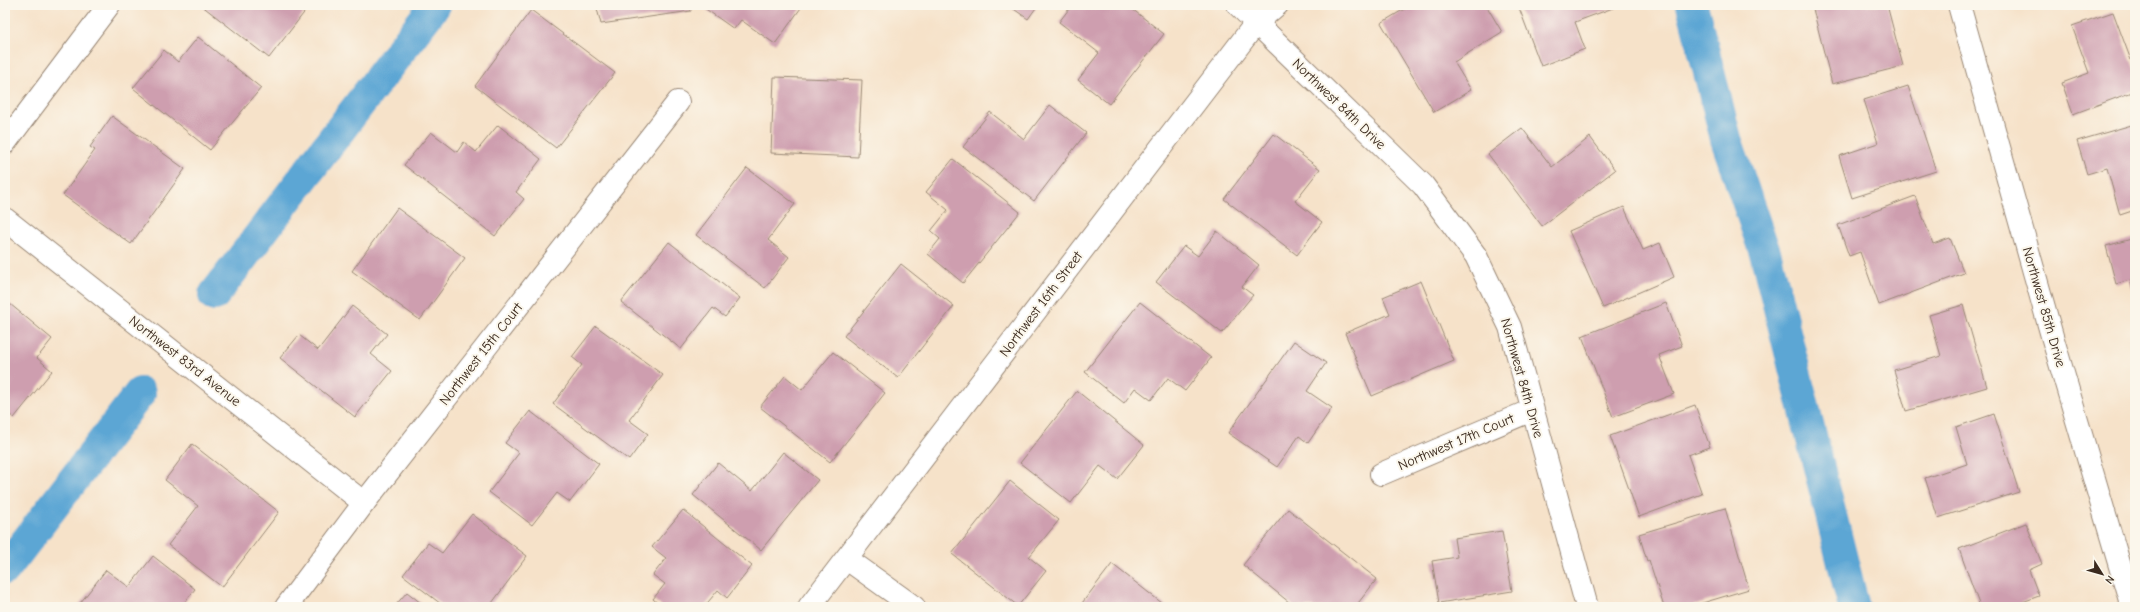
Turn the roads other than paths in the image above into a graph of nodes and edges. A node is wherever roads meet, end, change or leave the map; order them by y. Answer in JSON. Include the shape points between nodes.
{"nodes":[{"id":1,"x":109,"y":5,"type":"edge"},
{"id":2,"x":1238,"y":5,"type":"edge"},
{"id":3,"x":1278,"y":5,"type":"edge"},
{"id":4,"x":1959,"y":5,"type":"edge"},
{"id":5,"x":1256,"y":23,"type":"junction"},
{"id":6,"x":678,"y":102,"type":"dead end"},
{"id":7,"x":5,"y":143,"type":"edge"},
{"id":8,"x":5,"y":219,"type":"edge"},
{"id":9,"x":1532,"y":410,"type":"junction"},
{"id":10,"x":1381,"y":474,"type":"dead end"},
{"id":11,"x":364,"y":503,"type":"junction"},
{"id":12,"x":846,"y":559,"type":"junction"},
{"id":13,"x":286,"y":607,"type":"edge"},
{"id":14,"x":809,"y":607,"type":"edge"},
{"id":15,"x":914,"y":607,"type":"edge"},
{"id":16,"x":1587,"y":607,"type":"edge"},
{"id":17,"x":2132,"y":607,"type":"edge"}],
"edges":[{"from":1,"to":7,"type":"street"},
{"from":2,"to":5,"type":"street","name":"Northwest 84th Drive"},
{"from":3,"to":5,"type":"street","name":"Northwest 16th Street"},
{"from":4,"to":17,"type":"street","name":"Northwest 85th Drive","via":[[2052,336]]},
{"from":5,"to":9,"type":"street","name":"Northwest 84th Drive","via":[[1423,185],[1476,256],[1510,327]]},
{"from":5,"to":12,"type":"street","name":"Northwest 16th Street"},
{"from":6,"to":11,"type":"street","name":"Northwest 15th Court"},
{"from":8,"to":11,"type":"street","name":"Northwest 83rd Avenue"},
{"from":9,"to":10,"type":"street","name":"Northwest 17th Court"},
{"from":9,"to":16,"type":"street","name":"Northwest 84th Drive"},
{"from":11,"to":13,"type":"street","name":"Northwest 15th Court"},
{"from":12,"to":14,"type":"street","name":"Northwest 16th Street"},
{"from":12,"to":15,"type":"street"}]}
